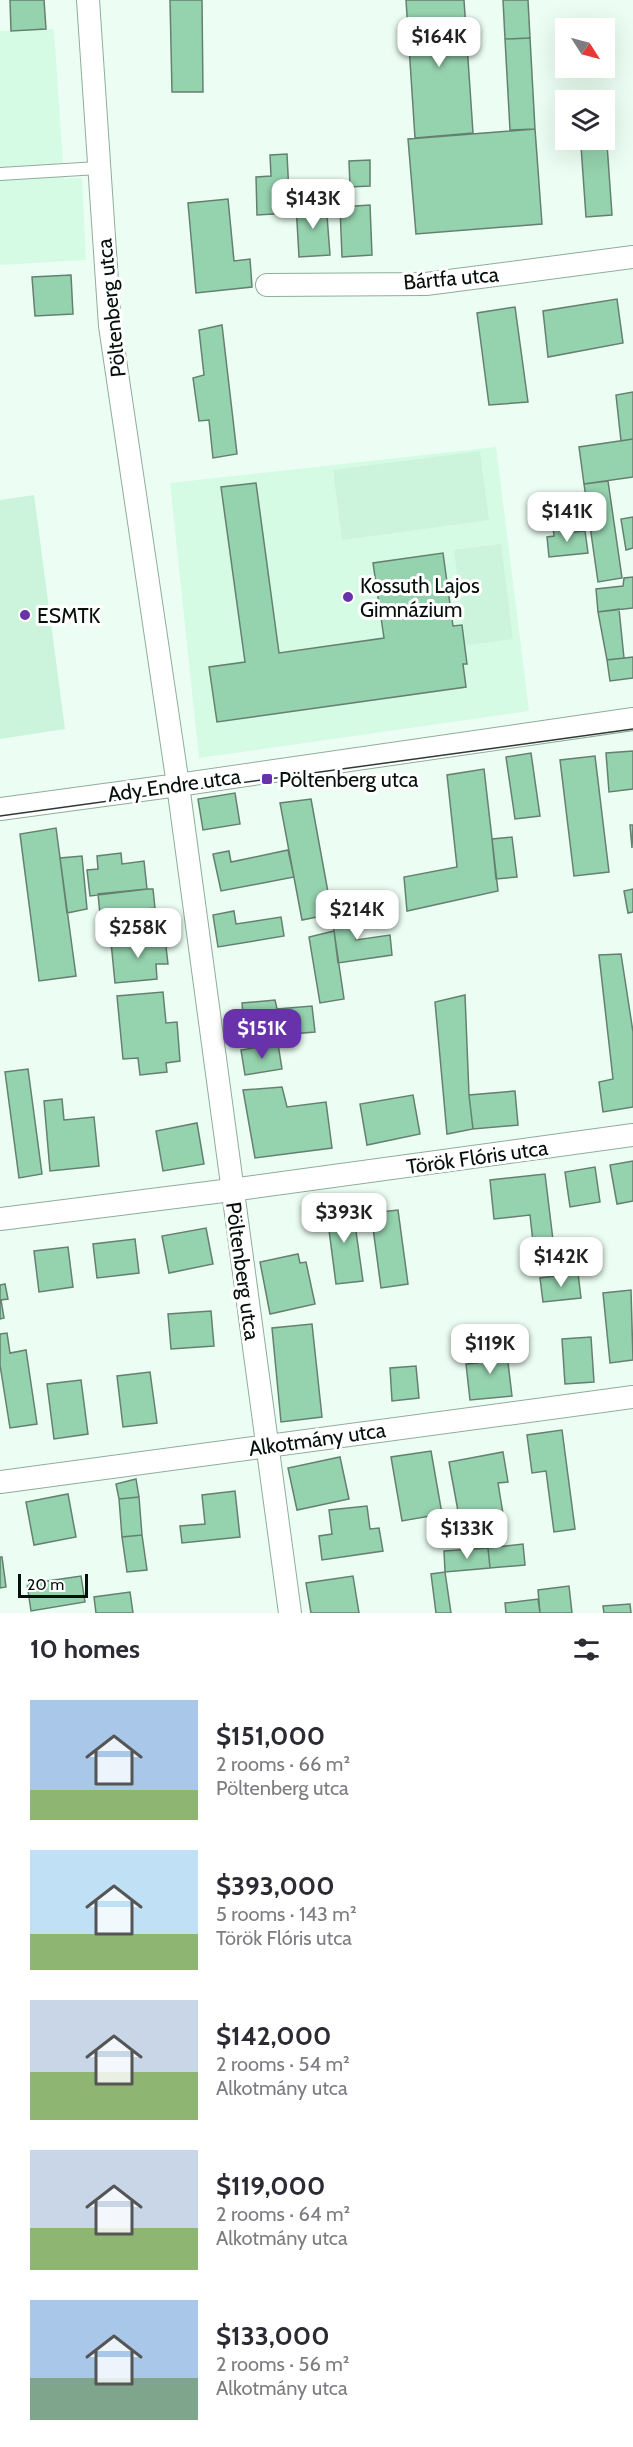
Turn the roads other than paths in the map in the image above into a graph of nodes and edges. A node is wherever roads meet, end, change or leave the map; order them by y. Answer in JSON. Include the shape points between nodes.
{"nodes":[{"id":1,"x":88,"y":0,"type":"edge"},
{"id":2,"x":98,"y":168,"type":"junction"},
{"id":3,"x":0,"y":174,"type":"edge"},
{"id":4,"x":633,"y":257,"type":"edge"},
{"id":5,"x":267,"y":285,"type":"dead end"},
{"id":6,"x":633,"y":719,"type":"edge"},
{"id":7,"x":178,"y":785,"type":"junction"},
{"id":8,"x":0,"y":809,"type":"edge"},
{"id":9,"x":633,"y":1135,"type":"edge"},
{"id":10,"x":231,"y":1190,"type":"junction"},
{"id":11,"x":0,"y":1219,"type":"edge"},
{"id":12,"x":633,"y":1397,"type":"edge"},
{"id":13,"x":268,"y":1446,"type":"junction"},
{"id":14,"x":0,"y":1482,"type":"edge"},
{"id":15,"x":290,"y":1613,"type":"edge"}],
"edges":[{"from":1,"to":2,"type":"street","name":"Pöltenberg utca"},
{"from":2,"to":3,"type":"lane"},
{"from":2,"to":7,"type":"street","name":"Pöltenberg utca","via":[[110,326]]},
{"from":4,"to":5,"type":"street","name":"Bártfa utca","via":[[426,284]]},
{"from":6,"to":7,"type":"street","name":"Ady Endre utca"},
{"from":7,"to":8,"type":"street","name":"Ady Endre utca"},
{"from":7,"to":10,"type":"street","name":"Pöltenberg utca"},
{"from":9,"to":10,"type":"street","name":"Török Flóris utca"},
{"from":10,"to":11,"type":"street","name":"Török Flóris utca"},
{"from":10,"to":13,"type":"street","name":"Pöltenberg utca"},
{"from":12,"to":13,"type":"street","name":"Alkotmány utca"},
{"from":13,"to":14,"type":"street","name":"Alkotmány utca"},
{"from":13,"to":15,"type":"street","name":"Pöltenberg utca"}]}
